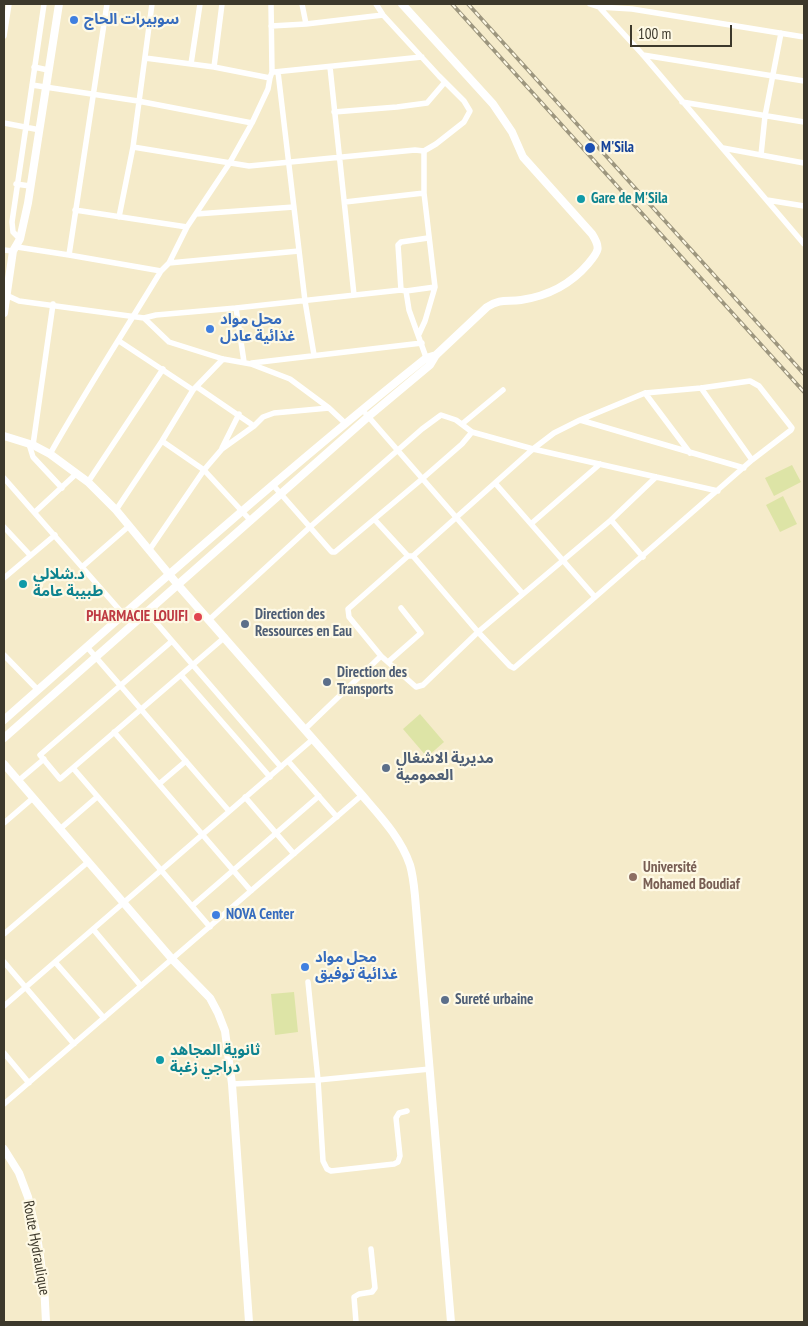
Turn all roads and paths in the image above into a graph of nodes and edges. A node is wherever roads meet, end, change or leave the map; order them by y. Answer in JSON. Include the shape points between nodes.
{"nodes":[{"id":1,"x":9,"y":4,"type":"edge"},
{"id":2,"x":44,"y":4,"type":"edge"},
{"id":3,"x":59,"y":4,"type":"edge"},
{"id":4,"x":107,"y":4,"type":"edge"},
{"id":5,"x":152,"y":4,"type":"edge"},
{"id":6,"x":200,"y":4,"type":"edge"},
{"id":7,"x":222,"y":4,"type":"edge"},
{"id":8,"x":271,"y":4,"type":"edge"},
{"id":9,"x":302,"y":4,"type":"edge"},
{"id":10,"x":376,"y":4,"type":"edge"},
{"id":11,"x":402,"y":4,"type":"edge"},
{"id":12,"x":590,"y":4,"type":"edge"},
{"id":13,"x":598,"y":7,"type":"junction"},
{"id":14,"x":383,"y":14,"type":"junction"},
{"id":15,"x":306,"y":24,"type":"junction"},
{"id":16,"x":271,"y":26,"type":"junction"},
{"id":17,"x":782,"y":33,"type":"junction"},
{"id":18,"x":4,"y":36,"type":"edge"},
{"id":19,"x":804,"y":36,"type":"edge"},
{"id":20,"x":643,"y":55,"type":"junction"},
{"id":21,"x":422,"y":57,"type":"junction"},
{"id":22,"x":145,"y":58,"type":"junction"},
{"id":23,"x":191,"y":64,"type":"junction"},
{"id":24,"x":34,"y":67,"type":"junction"},
{"id":25,"x":214,"y":67,"type":"junction"},
{"id":26,"x":330,"y":67,"type":"junction"},
{"id":27,"x":48,"y":70,"type":"junction"},
{"id":28,"x":274,"y":74,"type":"junction"},
{"id":29,"x":773,"y":76,"type":"junction"},
{"id":30,"x":804,"y":81,"type":"edge"},
{"id":31,"x":445,"y":82,"type":"junction"},
{"id":32,"x":32,"y":85,"type":"junction"},
{"id":33,"x":46,"y":87,"type":"junction"},
{"id":34,"x":94,"y":95,"type":"junction"},
{"id":35,"x":138,"y":102,"type":"junction"},
{"id":36,"x":682,"y":102,"type":"junction"},
{"id":37,"x":334,"y":112,"type":"junction"},
{"id":38,"x":765,"y":116,"type":"junction"},
{"id":39,"x":804,"y":122,"type":"edge"},
{"id":40,"x":4,"y":123,"type":"edge"},
{"id":41,"x":252,"y":123,"type":"junction"},
{"id":42,"x":25,"y":127,"type":"junction"},
{"id":43,"x":40,"y":130,"type":"junction"},
{"id":44,"x":132,"y":146,"type":"junction"},
{"id":45,"x":722,"y":148,"type":"junction"},
{"id":46,"x":424,"y":150,"type":"junction"},
{"id":47,"x":761,"y":155,"type":"junction"},
{"id":48,"x":340,"y":158,"type":"junction"},
{"id":49,"x":290,"y":162,"type":"junction"},
{"id":50,"x":804,"y":163,"type":"edge"},
{"id":51,"x":229,"y":164,"type":"junction"},
{"id":52,"x":16,"y":184,"type":"junction"},
{"id":53,"x":30,"y":186,"type":"junction"},
{"id":54,"x":424,"y":193,"type":"junction"},
{"id":55,"x":766,"y":200,"type":"junction"},
{"id":56,"x":345,"y":202,"type":"junction"},
{"id":57,"x":804,"y":206,"type":"edge"},
{"id":58,"x":294,"y":207,"type":"junction"},
{"id":59,"x":76,"y":210,"type":"junction"},
{"id":60,"x":196,"y":214,"type":"junction"},
{"id":61,"x":119,"y":217,"type":"junction"},
{"id":62,"x":187,"y":228,"type":"junction"},
{"id":63,"x":428,"y":238,"type":"junction"},
{"id":64,"x":20,"y":239,"type":"junction"},
{"id":65,"x":804,"y":244,"type":"edge"},
{"id":66,"x":15,"y":249,"type":"junction"},
{"id":67,"x":4,"y":250,"type":"edge"},
{"id":68,"x":299,"y":251,"type":"junction"},
{"id":69,"x":69,"y":255,"type":"junction"},
{"id":70,"x":169,"y":263,"type":"junction"},
{"id":71,"x":161,"y":271,"type":"junction"},
{"id":72,"x":434,"y":287,"type":"junction"},
{"id":73,"x":404,"y":290,"type":"junction"},
{"id":74,"x":5,"y":294,"type":"edge"},
{"id":75,"x":354,"y":295,"type":"junction"},
{"id":76,"x":18,"y":301,"type":"junction"},
{"id":77,"x":305,"y":301,"type":"junction"},
{"id":78,"x":53,"y":304,"type":"junction"},
{"id":79,"x":236,"y":308,"type":"junction"},
{"id":80,"x":4,"y":309,"type":"edge"},
{"id":81,"x":156,"y":315,"type":"junction"},
{"id":82,"x":134,"y":316,"type":"junction"},
{"id":83,"x":144,"y":318,"type":"junction"},
{"id":84,"x":157,"y":331,"type":"junction"},
{"id":85,"x":419,"y":334,"type":"junction"},
{"id":86,"x":119,"y":341,"type":"junction"},
{"id":87,"x":422,"y":343,"type":"junction"},
{"id":88,"x":314,"y":355,"type":"junction"},
{"id":89,"x":224,"y":359,"type":"junction"},
{"id":90,"x":244,"y":362,"type":"junction"},
{"id":91,"x":428,"y":362,"type":"junction"},
{"id":92,"x":251,"y":364,"type":"junction"},
{"id":93,"x":163,"y":369,"type":"junction"},
{"id":94,"x":195,"y":388,"type":"junction"},
{"id":95,"x":701,"y":388,"type":"junction"},
{"id":96,"x":503,"y":390,"type":"dead end"},
{"id":97,"x":645,"y":393,"type":"junction"},
{"id":98,"x":330,"y":408,"type":"junction"},
{"id":99,"x":361,"y":409,"type":"junction"},
{"id":100,"x":239,"y":414,"type":"junction"},
{"id":101,"x":369,"y":416,"type":"junction"},
{"id":102,"x":580,"y":420,"type":"junction"},
{"id":103,"x":345,"y":422,"type":"junction"},
{"id":104,"x":462,"y":424,"type":"junction"},
{"id":105,"x":254,"y":426,"type":"junction"},
{"id":106,"x":472,"y":432,"type":"junction"},
{"id":107,"x":4,"y":436,"type":"edge"},
{"id":108,"x":162,"y":441,"type":"junction"},
{"id":109,"x":31,"y":444,"type":"junction"},
{"id":110,"x":222,"y":449,"type":"junction"},
{"id":111,"x":533,"y":449,"type":"junction"},
{"id":112,"x":398,"y":451,"type":"junction"},
{"id":113,"x":690,"y":453,"type":"junction"},
{"id":114,"x":50,"y":454,"type":"junction"},
{"id":115,"x":752,"y":460,"type":"junction"},
{"id":116,"x":600,"y":464,"type":"junction"},
{"id":117,"x":744,"y":468,"type":"junction"},
{"id":118,"x":204,"y":470,"type":"junction"},
{"id":119,"x":76,"y":474,"type":"junction"},
{"id":120,"x":656,"y":477,"type":"junction"},
{"id":121,"x":4,"y":478,"type":"edge"},
{"id":122,"x":422,"y":480,"type":"junction"},
{"id":123,"x":88,"y":482,"type":"junction"},
{"id":124,"x":495,"y":482,"type":"junction"},
{"id":125,"x":273,"y":485,"type":"junction"},
{"id":126,"x":62,"y":488,"type":"junction"},
{"id":127,"x":718,"y":491,"type":"junction"},
{"id":128,"x":282,"y":494,"type":"junction"},
{"id":129,"x":116,"y":510,"type":"junction"},
{"id":130,"x":242,"y":510,"type":"junction"},
{"id":131,"x":35,"y":512,"type":"junction"},
{"id":132,"x":454,"y":518,"type":"junction"},
{"id":133,"x":375,"y":520,"type":"junction"},
{"id":134,"x":611,"y":520,"type":"junction"},
{"id":135,"x":251,"y":521,"type":"junction"},
{"id":136,"x":532,"y":523,"type":"junction"},
{"id":137,"x":129,"y":526,"type":"junction"},
{"id":138,"x":4,"y":527,"type":"edge"},
{"id":139,"x":310,"y":527,"type":"junction"},
{"id":140,"x":55,"y":535,"type":"junction"},
{"id":141,"x":150,"y":549,"type":"junction"},
{"id":142,"x":30,"y":555,"type":"junction"},
{"id":143,"x":411,"y":556,"type":"junction"},
{"id":144,"x":643,"y":557,"type":"junction"},
{"id":145,"x":563,"y":560,"type":"junction"},
{"id":146,"x":82,"y":568,"type":"junction"},
{"id":147,"x":171,"y":574,"type":"junction"},
{"id":148,"x":4,"y":578,"type":"edge"},
{"id":149,"x":178,"y":585,"type":"junction"},
{"id":150,"x":522,"y":594,"type":"junction"},
{"id":151,"x":595,"y":598,"type":"junction"},
{"id":152,"x":401,"y":608,"type":"dead end"},
{"id":153,"x":147,"y":612,"type":"junction"},
{"id":154,"x":124,"y":615,"type":"junction"},
{"id":155,"x":210,"y":619,"type":"junction"},
{"id":156,"x":478,"y":632,"type":"junction"},
{"id":157,"x":225,"y":637,"type":"junction"},
{"id":158,"x":172,"y":641,"type":"junction"},
{"id":159,"x":87,"y":647,"type":"junction"},
{"id":160,"x":4,"y":655,"type":"edge"},
{"id":161,"x":381,"y":656,"type":"junction"},
{"id":162,"x":96,"y":657,"type":"junction"},
{"id":163,"x":388,"y":662,"type":"junction"},
{"id":164,"x":193,"y":665,"type":"junction"},
{"id":165,"x":181,"y":674,"type":"junction"},
{"id":166,"x":120,"y":686,"type":"junction"},
{"id":167,"x":38,"y":690,"type":"junction"},
{"id":168,"x":141,"y":709,"type":"junction"},
{"id":169,"x":4,"y":720,"type":"edge"},
{"id":170,"x":305,"y":728,"type":"junction"},
{"id":171,"x":114,"y":732,"type":"junction"},
{"id":172,"x":4,"y":738,"type":"edge"},
{"id":173,"x":314,"y":738,"type":"junction"},
{"id":174,"x":44,"y":760,"type":"junction"},
{"id":175,"x":186,"y":761,"type":"junction"},
{"id":176,"x":288,"y":761,"type":"junction"},
{"id":177,"x":4,"y":764,"type":"edge"},
{"id":178,"x":281,"y":767,"type":"junction"},
{"id":179,"x":72,"y":768,"type":"junction"},
{"id":180,"x":270,"y":777,"type":"junction"},
{"id":181,"x":18,"y":781,"type":"junction"},
{"id":182,"x":159,"y":784,"type":"junction"},
{"id":183,"x":362,"y":795,"type":"junction"},
{"id":184,"x":319,"y":796,"type":"junction"},
{"id":185,"x":97,"y":797,"type":"junction"},
{"id":186,"x":33,"y":798,"type":"junction"},
{"id":187,"x":245,"y":798,"type":"junction"},
{"id":188,"x":229,"y":812,"type":"junction"},
{"id":189,"x":337,"y":817,"type":"junction"},
{"id":190,"x":4,"y":823,"type":"edge"},
{"id":191,"x":60,"y":829,"type":"junction"},
{"id":192,"x":276,"y":833,"type":"junction"},
{"id":193,"x":202,"y":834,"type":"junction"},
{"id":194,"x":294,"y":854,"type":"junction"},
{"id":195,"x":88,"y":862,"type":"junction"},
{"id":196,"x":161,"y":870,"type":"junction"},
{"id":197,"x":233,"y":870,"type":"junction"},
{"id":198,"x":251,"y":891,"type":"junction"},
{"id":199,"x":124,"y":903,"type":"junction"},
{"id":200,"x":192,"y":906,"type":"junction"},
{"id":201,"x":210,"y":927,"type":"junction"},
{"id":202,"x":93,"y":929,"type":"junction"},
{"id":203,"x":4,"y":934,"type":"edge"},
{"id":204,"x":172,"y":959,"type":"junction"},
{"id":205,"x":4,"y":962,"type":"edge"},
{"id":206,"x":55,"y":962,"type":"junction"},
{"id":207,"x":308,"y":982,"type":"dead end"},
{"id":208,"x":142,"y":986,"type":"junction"},
{"id":209,"x":26,"y":987,"type":"junction"},
{"id":210,"x":4,"y":1006,"type":"edge"},
{"id":211,"x":104,"y":1018,"type":"junction"},
{"id":212,"x":74,"y":1044,"type":"junction"},
{"id":213,"x":4,"y":1053,"type":"edge"},
{"id":214,"x":430,"y":1069,"type":"junction"},
{"id":215,"x":318,"y":1080,"type":"junction"},
{"id":216,"x":29,"y":1082,"type":"junction"},
{"id":217,"x":232,"y":1084,"type":"junction"},
{"id":218,"x":4,"y":1104,"type":"edge"},
{"id":219,"x":407,"y":1111,"type":"dead end"},
{"id":220,"x":4,"y":1149,"type":"edge"},
{"id":221,"x":371,"y":1249,"type":"dead end"},
{"id":222,"x":46,"y":1322,"type":"edge"},
{"id":223,"x":249,"y":1322,"type":"edge"},
{"id":224,"x":356,"y":1322,"type":"edge"},
{"id":225,"x":451,"y":1322,"type":"edge"}],
"edges":[{"from":1,"to":18,"type":"street"},
{"from":2,"to":24,"type":"street"},
{"from":3,"to":27,"type":"street"},
{"from":4,"to":34,"type":"street"},
{"from":5,"to":22,"type":"street"},
{"from":6,"to":23,"type":"street"},
{"from":7,"to":25,"type":"street"},
{"from":8,"to":16,"type":"street"},
{"from":9,"to":15,"type":"street"},
{"from":10,"to":14,"type":"street"},
{"from":11,"to":91,"type":"street","via":[[493,104],[507,123],[523,157],[592,234],[598,247],[597,254],[585,268],[557,290],[496,302],[475,317]]},
{"from":12,"to":13,"type":"street"},
{"from":13,"to":17,"type":"street","via":[[632,9]]},
{"from":13,"to":20,"type":"street"},
{"from":14,"to":15,"type":"street"},
{"from":14,"to":21,"type":"street"},
{"from":15,"to":16,"type":"street"},
{"from":16,"to":28,"type":"street"},
{"from":17,"to":19,"type":"street"},
{"from":17,"to":29,"type":"street"},
{"from":20,"to":29,"type":"street"},
{"from":20,"to":36,"type":"street"},
{"from":21,"to":26,"type":"street"},
{"from":21,"to":31,"type":"street"},
{"from":22,"to":23,"type":"street"},
{"from":22,"to":35,"type":"street"},
{"from":23,"to":25,"type":"street"},
{"from":24,"to":27,"type":"street"},
{"from":24,"to":32,"type":"street"},
{"from":25,"to":28,"type":"street"},
{"from":26,"to":28,"type":"street"},
{"from":26,"to":37,"type":"street"},
{"from":27,"to":33,"type":"street"},
{"from":28,"to":41,"type":"street"},
{"from":28,"to":49,"type":"street"},
{"from":29,"to":30,"type":"street"},
{"from":29,"to":38,"type":"street"},
{"from":31,"to":37,"type":"street","via":[[427,103]]},
{"from":31,"to":46,"type":"street","via":[[464,100],[469,115],[451,134]]},
{"from":32,"to":33,"type":"street"},
{"from":32,"to":42,"type":"street"},
{"from":33,"to":34,"type":"street"},
{"from":33,"to":43,"type":"street"},
{"from":34,"to":35,"type":"street"},
{"from":34,"to":59,"type":"street"},
{"from":35,"to":41,"type":"street"},
{"from":35,"to":44,"type":"street"},
{"from":36,"to":38,"type":"street"},
{"from":36,"to":45,"type":"street"},
{"from":37,"to":48,"type":"street"},
{"from":38,"to":39,"type":"street"},
{"from":38,"to":47,"type":"street"},
{"from":40,"to":42,"type":"street"},
{"from":41,"to":51,"type":"street"},
{"from":42,"to":43,"type":"street"},
{"from":42,"to":52,"type":"street"},
{"from":43,"to":53,"type":"street"},
{"from":44,"to":51,"type":"street"},
{"from":44,"to":61,"type":"street"},
{"from":45,"to":47,"type":"street"},
{"from":45,"to":55,"type":"street"},
{"from":46,"to":48,"type":"street"},
{"from":46,"to":54,"type":"street"},
{"from":47,"to":50,"type":"street"},
{"from":48,"to":49,"type":"street"},
{"from":48,"to":56,"type":"street"},
{"from":49,"to":51,"type":"street","via":[[249,166]]},
{"from":49,"to":58,"type":"street"},
{"from":51,"to":60,"type":"street"},
{"from":52,"to":53,"type":"street"},
{"from":52,"to":64,"type":"street","via":[[12,222]]},
{"from":53,"to":64,"type":"street"},
{"from":54,"to":56,"type":"street"},
{"from":54,"to":63,"type":"street"},
{"from":55,"to":57,"type":"street"},
{"from":55,"to":65,"type":"street"},
{"from":56,"to":75,"type":"street"},
{"from":58,"to":60,"type":"street"},
{"from":58,"to":68,"type":"street"},
{"from":59,"to":61,"type":"street"},
{"from":59,"to":69,"type":"street"},
{"from":60,"to":62,"type":"street"},
{"from":61,"to":62,"type":"street"},
{"from":62,"to":70,"type":"street"},
{"from":63,"to":72,"type":"street"},
{"from":63,"to":73,"type":"street","via":[[401,242],[398,246]]},
{"from":64,"to":66,"type":"street"},
{"from":66,"to":67,"type":"street"},
{"from":66,"to":69,"type":"street"},
{"from":66,"to":74,"type":"street"},
{"from":68,"to":70,"type":"street"},
{"from":68,"to":77,"type":"street"},
{"from":69,"to":71,"type":"street"},
{"from":70,"to":71,"type":"street"},
{"from":71,"to":82,"type":"street"},
{"from":72,"to":73,"type":"street"},
{"from":72,"to":85,"type":"street"},
{"from":73,"to":75,"type":"street"},
{"from":73,"to":85,"type":"street"},
{"from":74,"to":76,"type":"street"},
{"from":74,"to":80,"type":"street"},
{"from":75,"to":77,"type":"street"},
{"from":76,"to":78,"type":"street"},
{"from":76,"to":80,"type":"street"},
{"from":77,"to":79,"type":"street"},
{"from":77,"to":88,"type":"street"},
{"from":78,"to":82,"type":"street"},
{"from":78,"to":109,"type":"street"},
{"from":79,"to":81,"type":"street"},
{"from":79,"to":90,"type":"street"},
{"from":81,"to":83,"type":"street"},
{"from":81,"to":84,"type":"street"},
{"from":82,"to":83,"type":"street"},
{"from":82,"to":86,"type":"street"},
{"from":83,"to":84,"type":"street"},
{"from":84,"to":89,"type":"street","via":[[169,342]]},
{"from":85,"to":87,"type":"street"},
{"from":86,"to":93,"type":"street"},
{"from":86,"to":114,"type":"street"},
{"from":87,"to":88,"type":"street"},
{"from":87,"to":91,"type":"street"},
{"from":88,"to":92,"type":"street"},
{"from":89,"to":90,"type":"street"},
{"from":89,"to":94,"type":"street"},
{"from":90,"to":92,"type":"street"},
{"from":91,"to":99,"type":"street"},
{"from":91,"to":101,"type":"street"},
{"from":92,"to":98,"type":"street","via":[[290,379]]},
{"from":93,"to":94,"type":"street"},
{"from":93,"to":123,"type":"street"},
{"from":94,"to":100,"type":"street"},
{"from":94,"to":108,"type":"street"},
{"from":95,"to":97,"type":"street"},
{"from":95,"to":115,"type":"street"},
{"from":95,"to":115,"type":"street","via":[[754,382],[790,425],[791,430]]},
{"from":96,"to":104,"type":"street"},
{"from":97,"to":102,"type":"street"},
{"from":97,"to":113,"type":"street"},
{"from":98,"to":103,"type":"street"},
{"from":98,"to":105,"type":"street","via":[[274,413],[263,417]]},
{"from":99,"to":101,"type":"street"},
{"from":99,"to":103,"type":"street"},
{"from":100,"to":105,"type":"street"},
{"from":100,"to":110,"type":"street"},
{"from":101,"to":112,"type":"street"},
{"from":101,"to":128,"type":"street"},
{"from":102,"to":111,"type":"street","via":[[554,433]]},
{"from":102,"to":113,"type":"street"},
{"from":103,"to":125,"type":"street"},
{"from":104,"to":106,"type":"street"},
{"from":104,"to":112,"type":"street","via":[[441,416],[422,428]]},
{"from":105,"to":110,"type":"street"},
{"from":106,"to":111,"type":"street"},
{"from":106,"to":122,"type":"street"},
{"from":107,"to":109,"type":"street"},
{"from":108,"to":118,"type":"street"},
{"from":108,"to":129,"type":"street"},
{"from":109,"to":114,"type":"street"},
{"from":109,"to":126,"type":"street","via":[[33,457]]},
{"from":110,"to":118,"type":"street"},
{"from":111,"to":116,"type":"street"},
{"from":111,"to":124,"type":"street"},
{"from":112,"to":122,"type":"street"},
{"from":112,"to":139,"type":"street"},
{"from":113,"to":117,"type":"street"},
{"from":114,"to":119,"type":"street"},
{"from":115,"to":117,"type":"street"},
{"from":116,"to":120,"type":"street"},
{"from":116,"to":136,"type":"street"},
{"from":117,"to":127,"type":"street"},
{"from":118,"to":130,"type":"street"},
{"from":118,"to":141,"type":"street"},
{"from":119,"to":123,"type":"street"},
{"from":119,"to":126,"type":"street"},
{"from":120,"to":127,"type":"street"},
{"from":120,"to":134,"type":"street"},
{"from":121,"to":131,"type":"street"},
{"from":122,"to":132,"type":"street"},
{"from":122,"to":133,"type":"street"},
{"from":123,"to":129,"type":"street"},
{"from":124,"to":132,"type":"street"},
{"from":124,"to":136,"type":"street"},
{"from":125,"to":128,"type":"street"},
{"from":125,"to":130,"type":"street"},
{"from":126,"to":131,"type":"street"},
{"from":127,"to":144,"type":"street"},
{"from":128,"to":135,"type":"street"},
{"from":128,"to":139,"type":"street"},
{"from":129,"to":137,"type":"street"},
{"from":130,"to":135,"type":"street"},
{"from":130,"to":147,"type":"street"},
{"from":131,"to":140,"type":"street"},
{"from":132,"to":143,"type":"street"},
{"from":132,"to":150,"type":"street"},
{"from":133,"to":139,"type":"street","via":[[335,552]]},
{"from":133,"to":143,"type":"street"},
{"from":134,"to":144,"type":"street"},
{"from":134,"to":145,"type":"street"},
{"from":135,"to":149,"type":"street"},
{"from":136,"to":145,"type":"street"},
{"from":137,"to":141,"type":"street"},
{"from":137,"to":146,"type":"street"},
{"from":138,"to":142,"type":"street"},
{"from":139,"to":155,"type":"street"},
{"from":140,"to":142,"type":"street"},
{"from":140,"to":146,"type":"street"},
{"from":141,"to":147,"type":"street"},
{"from":142,"to":148,"type":"street"},
{"from":143,"to":156,"type":"street"},
{"from":143,"to":161,"type":"street","via":[[348,609],[349,617]]},
{"from":144,"to":151,"type":"street"},
{"from":145,"to":150,"type":"street"},
{"from":145,"to":151,"type":"street"},
{"from":146,"to":154,"type":"street"},
{"from":147,"to":149,"type":"street"},
{"from":147,"to":154,"type":"street"},
{"from":149,"to":153,"type":"street"},
{"from":149,"to":155,"type":"street"},
{"from":150,"to":156,"type":"street"},
{"from":151,"to":156,"type":"street","via":[[514,668]]},
{"from":152,"to":163,"type":"street","via":[[421,632]]},
{"from":153,"to":158,"type":"street"},
{"from":153,"to":162,"type":"street"},
{"from":154,"to":159,"type":"street"},
{"from":155,"to":157,"type":"street"},
{"from":156,"to":163,"type":"street","via":[[419,687]]},
{"from":157,"to":164,"type":"street"},
{"from":157,"to":170,"type":"street"},
{"from":158,"to":164,"type":"street"},
{"from":158,"to":166,"type":"street"},
{"from":159,"to":162,"type":"street"},
{"from":159,"to":167,"type":"street"},
{"from":160,"to":167,"type":"street"},
{"from":161,"to":163,"type":"street"},
{"from":161,"to":170,"type":"street"},
{"from":162,"to":166,"type":"street"},
{"from":162,"to":172,"type":"street"},
{"from":164,"to":165,"type":"street"},
{"from":164,"to":178,"type":"street"},
{"from":165,"to":168,"type":"street"},
{"from":165,"to":180,"type":"street"},
{"from":166,"to":168,"type":"street"},
{"from":166,"to":174,"type":"street","via":[[40,755]]},
{"from":167,"to":169,"type":"street"},
{"from":168,"to":171,"type":"street"},
{"from":168,"to":175,"type":"street"},
{"from":170,"to":173,"type":"street"},
{"from":171,"to":179,"type":"street"},
{"from":171,"to":182,"type":"street"},
{"from":173,"to":176,"type":"street"},
{"from":173,"to":183,"type":"street"},
{"from":174,"to":179,"type":"street","via":[[60,779]]},
{"from":174,"to":181,"type":"street"},
{"from":175,"to":182,"type":"street"},
{"from":175,"to":188,"type":"street"},
{"from":176,"to":178,"type":"street"},
{"from":176,"to":184,"type":"street"},
{"from":177,"to":181,"type":"street"},
{"from":178,"to":180,"type":"street"},
{"from":179,"to":185,"type":"street"},
{"from":180,"to":187,"type":"street"},
{"from":181,"to":186,"type":"street"},
{"from":182,"to":193,"type":"street"},
{"from":183,"to":189,"type":"street"},
{"from":183,"to":214,"type":"street","via":[[389,827],[410,865]]},
{"from":184,"to":189,"type":"street"},
{"from":184,"to":192,"type":"street"},
{"from":185,"to":191,"type":"street"},
{"from":185,"to":196,"type":"street"},
{"from":186,"to":190,"type":"street"},
{"from":186,"to":191,"type":"street"},
{"from":187,"to":188,"type":"street"},
{"from":187,"to":192,"type":"street"},
{"from":188,"to":193,"type":"street"},
{"from":189,"to":194,"type":"street"},
{"from":191,"to":195,"type":"street"},
{"from":192,"to":194,"type":"street"},
{"from":192,"to":197,"type":"street"},
{"from":193,"to":196,"type":"street"},
{"from":193,"to":197,"type":"street"},
{"from":194,"to":198,"type":"street"},
{"from":195,"to":199,"type":"street"},
{"from":195,"to":203,"type":"street"},
{"from":196,"to":199,"type":"street"},
{"from":196,"to":200,"type":"street"},
{"from":197,"to":198,"type":"street"},
{"from":197,"to":200,"type":"street"},
{"from":198,"to":201,"type":"street"},
{"from":199,"to":202,"type":"street"},
{"from":199,"to":204,"type":"street"},
{"from":200,"to":201,"type":"street"},
{"from":201,"to":204,"type":"street"},
{"from":202,"to":206,"type":"street"},
{"from":202,"to":208,"type":"street"},
{"from":204,"to":208,"type":"street"},
{"from":204,"to":217,"type":"street","via":[[210,998],[218,1013],[225,1031]]},
{"from":205,"to":209,"type":"street"},
{"from":206,"to":209,"type":"street"},
{"from":206,"to":211,"type":"street"},
{"from":207,"to":215,"type":"street"},
{"from":208,"to":211,"type":"street"},
{"from":209,"to":210,"type":"street"},
{"from":209,"to":212,"type":"street"},
{"from":211,"to":212,"type":"street"},
{"from":212,"to":216,"type":"street"},
{"from":213,"to":216,"type":"street"},
{"from":214,"to":215,"type":"street"},
{"from":214,"to":225,"type":"street"},
{"from":215,"to":217,"type":"street"},
{"from":215,"to":219,"type":"street","via":[[323,1162],[331,1171],[398,1162],[396,1118],[399,1113]]},
{"from":216,"to":218,"type":"street"},
{"from":217,"to":223,"type":"street"},
{"from":220,"to":222,"type":"street","name":"Route Hydraulique","via":[[19,1173],[28,1197],[44,1284]]},
{"from":221,"to":224,"type":"street","via":[[375,1288],[354,1297]]}]}
